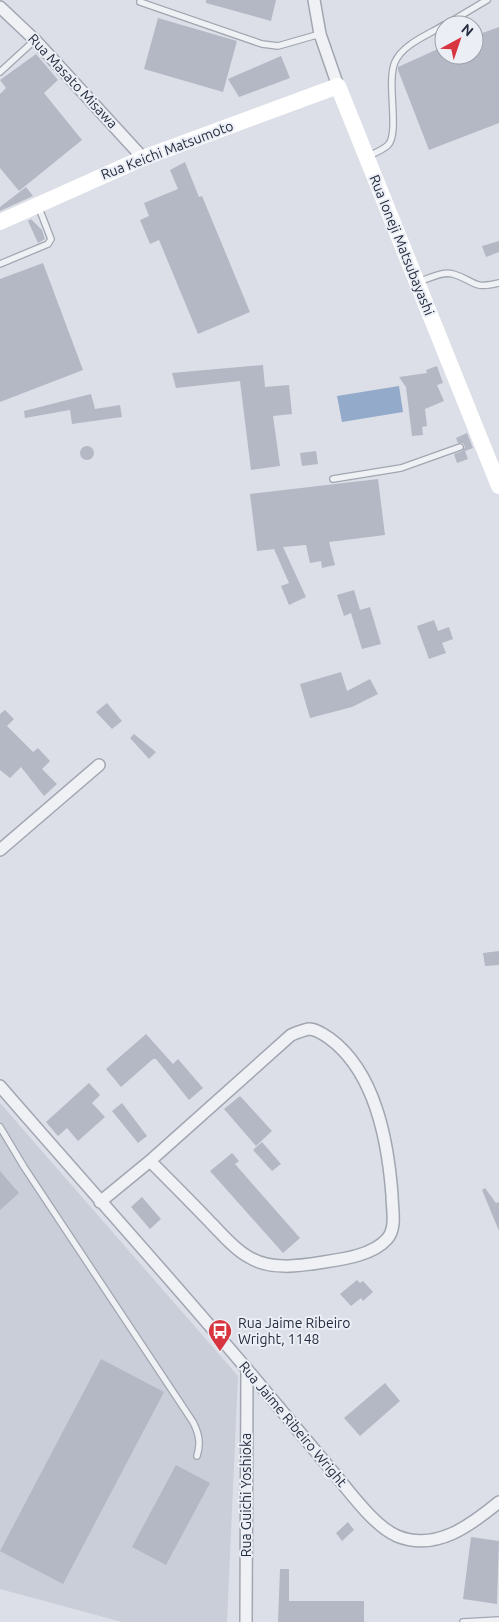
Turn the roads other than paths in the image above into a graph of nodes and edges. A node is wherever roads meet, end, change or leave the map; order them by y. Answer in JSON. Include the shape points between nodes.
{"nodes":[{"id":1,"x":314,"y":0,"type":"edge"},
{"id":2,"x":486,"y":0,"type":"edge"},
{"id":3,"x":140,"y":2,"type":"dead end"},
{"id":4,"x":0,"y":7,"type":"edge"},
{"id":5,"x":461,"y":15,"type":"edge"},
{"id":6,"x":434,"y":31,"type":"edge"},
{"id":7,"x":320,"y":34,"type":"junction"},
{"id":8,"x":35,"y":40,"type":"junction"},
{"id":9,"x":0,"y":72,"type":"edge"},
{"id":10,"x":338,"y":86,"type":"junction"},
{"id":11,"x":367,"y":157,"type":"junction"},
{"id":12,"x":143,"y":158,"type":"junction"},
{"id":13,"x":37,"y":203,"type":"junction"},
{"id":14,"x":0,"y":222,"type":"edge"},
{"id":15,"x":0,"y":264,"type":"edge"},
{"id":16,"x":418,"y":282,"type":"junction"},
{"id":17,"x":499,"y":283,"type":"edge"},
{"id":18,"x":460,"y":447,"type":"dead end"},
{"id":19,"x":333,"y":480,"type":"dead end"},
{"id":20,"x":499,"y":486,"type":"edge"},
{"id":21,"x":99,"y":766,"type":"dead end"},
{"id":22,"x":0,"y":850,"type":"edge"},
{"id":23,"x":0,"y":1086,"type":"edge"},
{"id":24,"x":0,"y":1127,"type":"edge"},
{"id":25,"x":150,"y":1161,"type":"junction"},
{"id":26,"x":100,"y":1202,"type":"junction"},
{"id":27,"x":247,"y":1369,"type":"junction"},
{"id":28,"x":197,"y":1456,"type":"dead end"},
{"id":29,"x":499,"y":1502,"type":"edge"},
{"id":30,"x":499,"y":1620,"type":"edge"},
{"id":31,"x":246,"y":1622,"type":"edge"},
{"id":32,"x":462,"y":1622,"type":"edge"}],
"edges":[{"from":1,"to":7,"type":"street","name":"Rua Ioneji Matsubayashi"},
{"from":2,"to":5,"type":"lane"},
{"from":3,"to":7,"type":"lane","via":[[262,44],[278,46]]},
{"from":4,"to":8,"type":"street","name":"Rua Masato Misawa"},
{"from":6,"to":11,"type":"lane","via":[[410,46],[394,62],[392,137],[387,147]]},
{"from":7,"to":10,"type":"street","name":"Rua Ioneji Matsubayashi"},
{"from":8,"to":9,"type":"lane"},
{"from":8,"to":12,"type":"street","name":"Rua Masato Misawa"},
{"from":10,"to":11,"type":"main road","name":"Rua Ioneji Matsubayashi"},
{"from":10,"to":12,"type":"main road","name":"Rua Keichi Matsumoto"},
{"from":11,"to":16,"type":"main road","name":"Rua Ioneji Matsubayashi"},
{"from":12,"to":13,"type":"main road","name":"Rua Keichi Matsumoto"},
{"from":13,"to":14,"type":"main road","name":"Rua Keichi Matsumoto"},
{"from":13,"to":15,"type":"lane","via":[[51,239],[48,244]]},
{"from":16,"to":17,"type":"lane","via":[[453,274],[478,286]]},
{"from":16,"to":20,"type":"main road","name":"Rua Ioneji Matsubayashi","via":[[476,441]]},
{"from":18,"to":19,"type":"lane","via":[[401,468]]},
{"from":21,"to":22,"type":"street"},
{"from":23,"to":26,"type":"street","name":"Rua Jaime Ribeiro Wright"},
{"from":24,"to":28,"type":"lane","via":[[193,1422],[200,1438]]},
{"from":25,"to":25,"type":"street","via":[[291,1035],[310,1029],[335,1043],[368,1087],[389,1165],[391,1231],[387,1240],[376,1247],[346,1258],[297,1266],[257,1262],[234,1245]]},
{"from":25,"to":26,"type":"street"},
{"from":26,"to":27,"type":"street","name":"Rua Jaime Ribeiro Wright"},
{"from":27,"to":29,"type":"street","name":"Rua Jaime Ribeiro Wright","via":[[354,1497],[383,1527],[397,1536],[435,1540],[464,1528]]},
{"from":27,"to":31,"type":"street","name":"Rua Guichi Yoshioka"},
{"from":30,"to":32,"type":"lane"}]}
